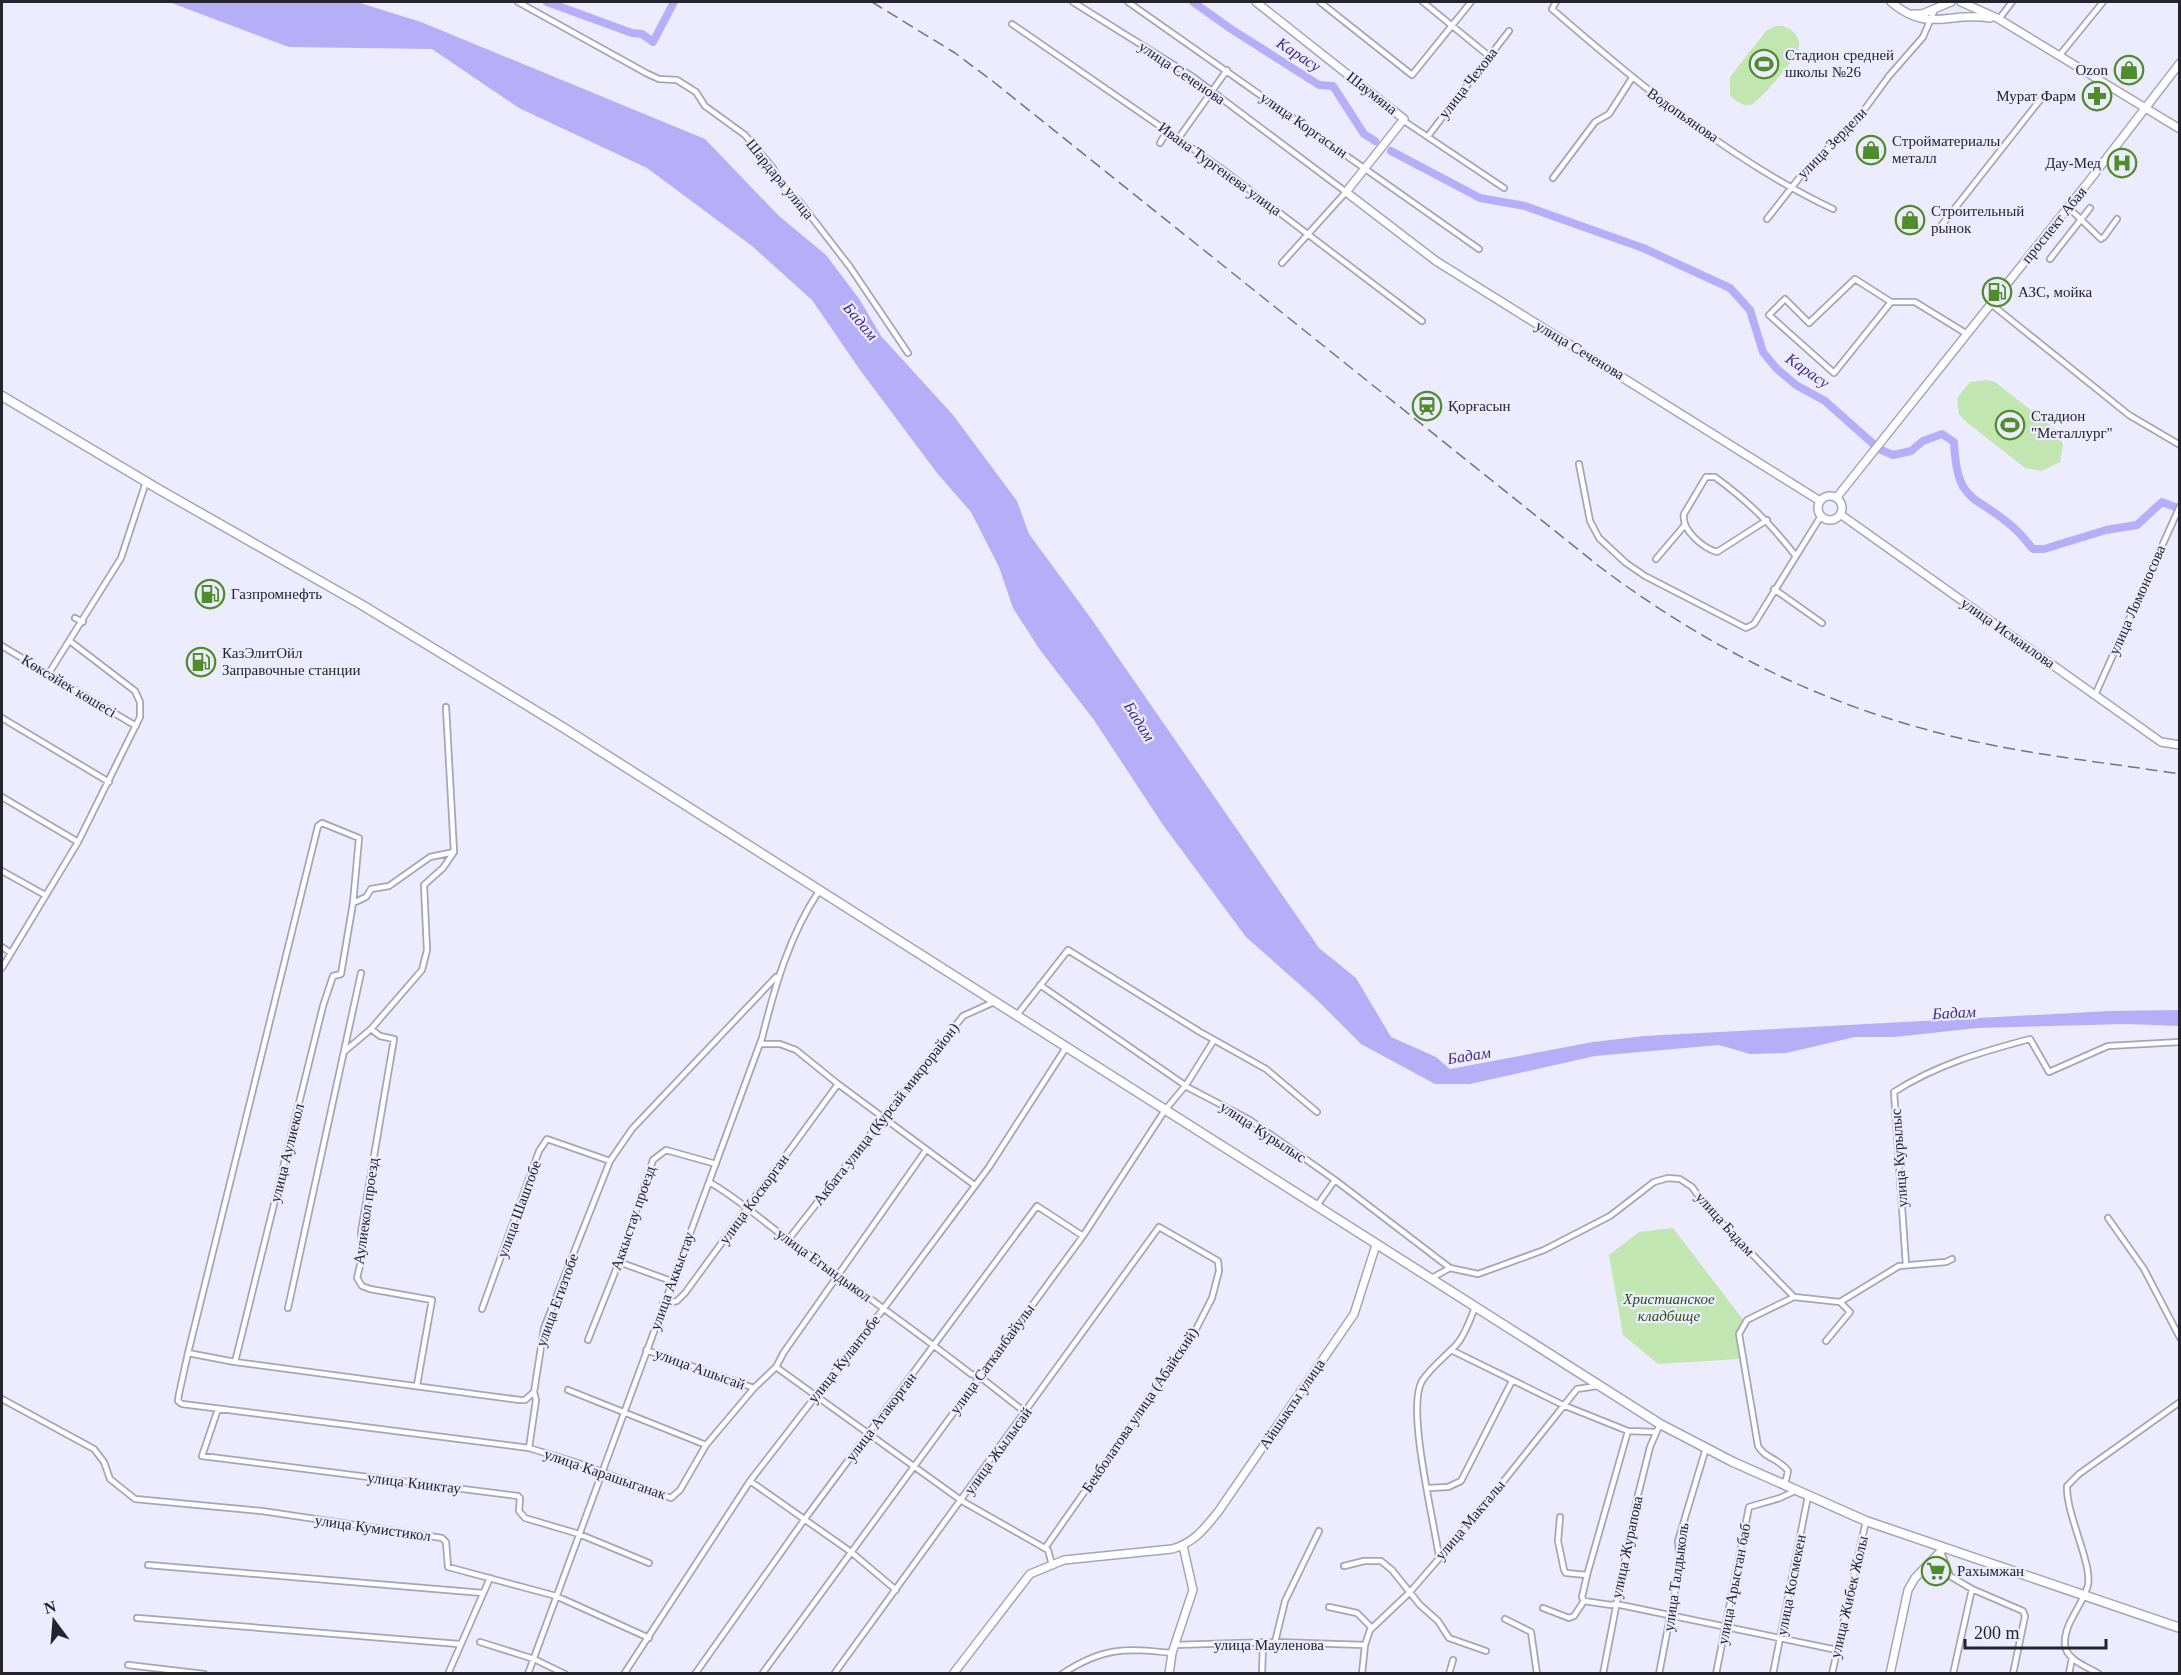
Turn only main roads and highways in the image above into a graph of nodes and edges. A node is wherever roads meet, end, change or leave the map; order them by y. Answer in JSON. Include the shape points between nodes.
{"nodes":[{"id":1,"x":2,"y":396,"type":"edge"},
{"id":2,"x":2178,"y":1625,"type":"edge"}],
"edges":[{"from":1,"to":2,"type":"highway","via":[[363,605],[564,728],[1660,1424],[1795,1491],[1866,1521],[1943,1550]]}]}
